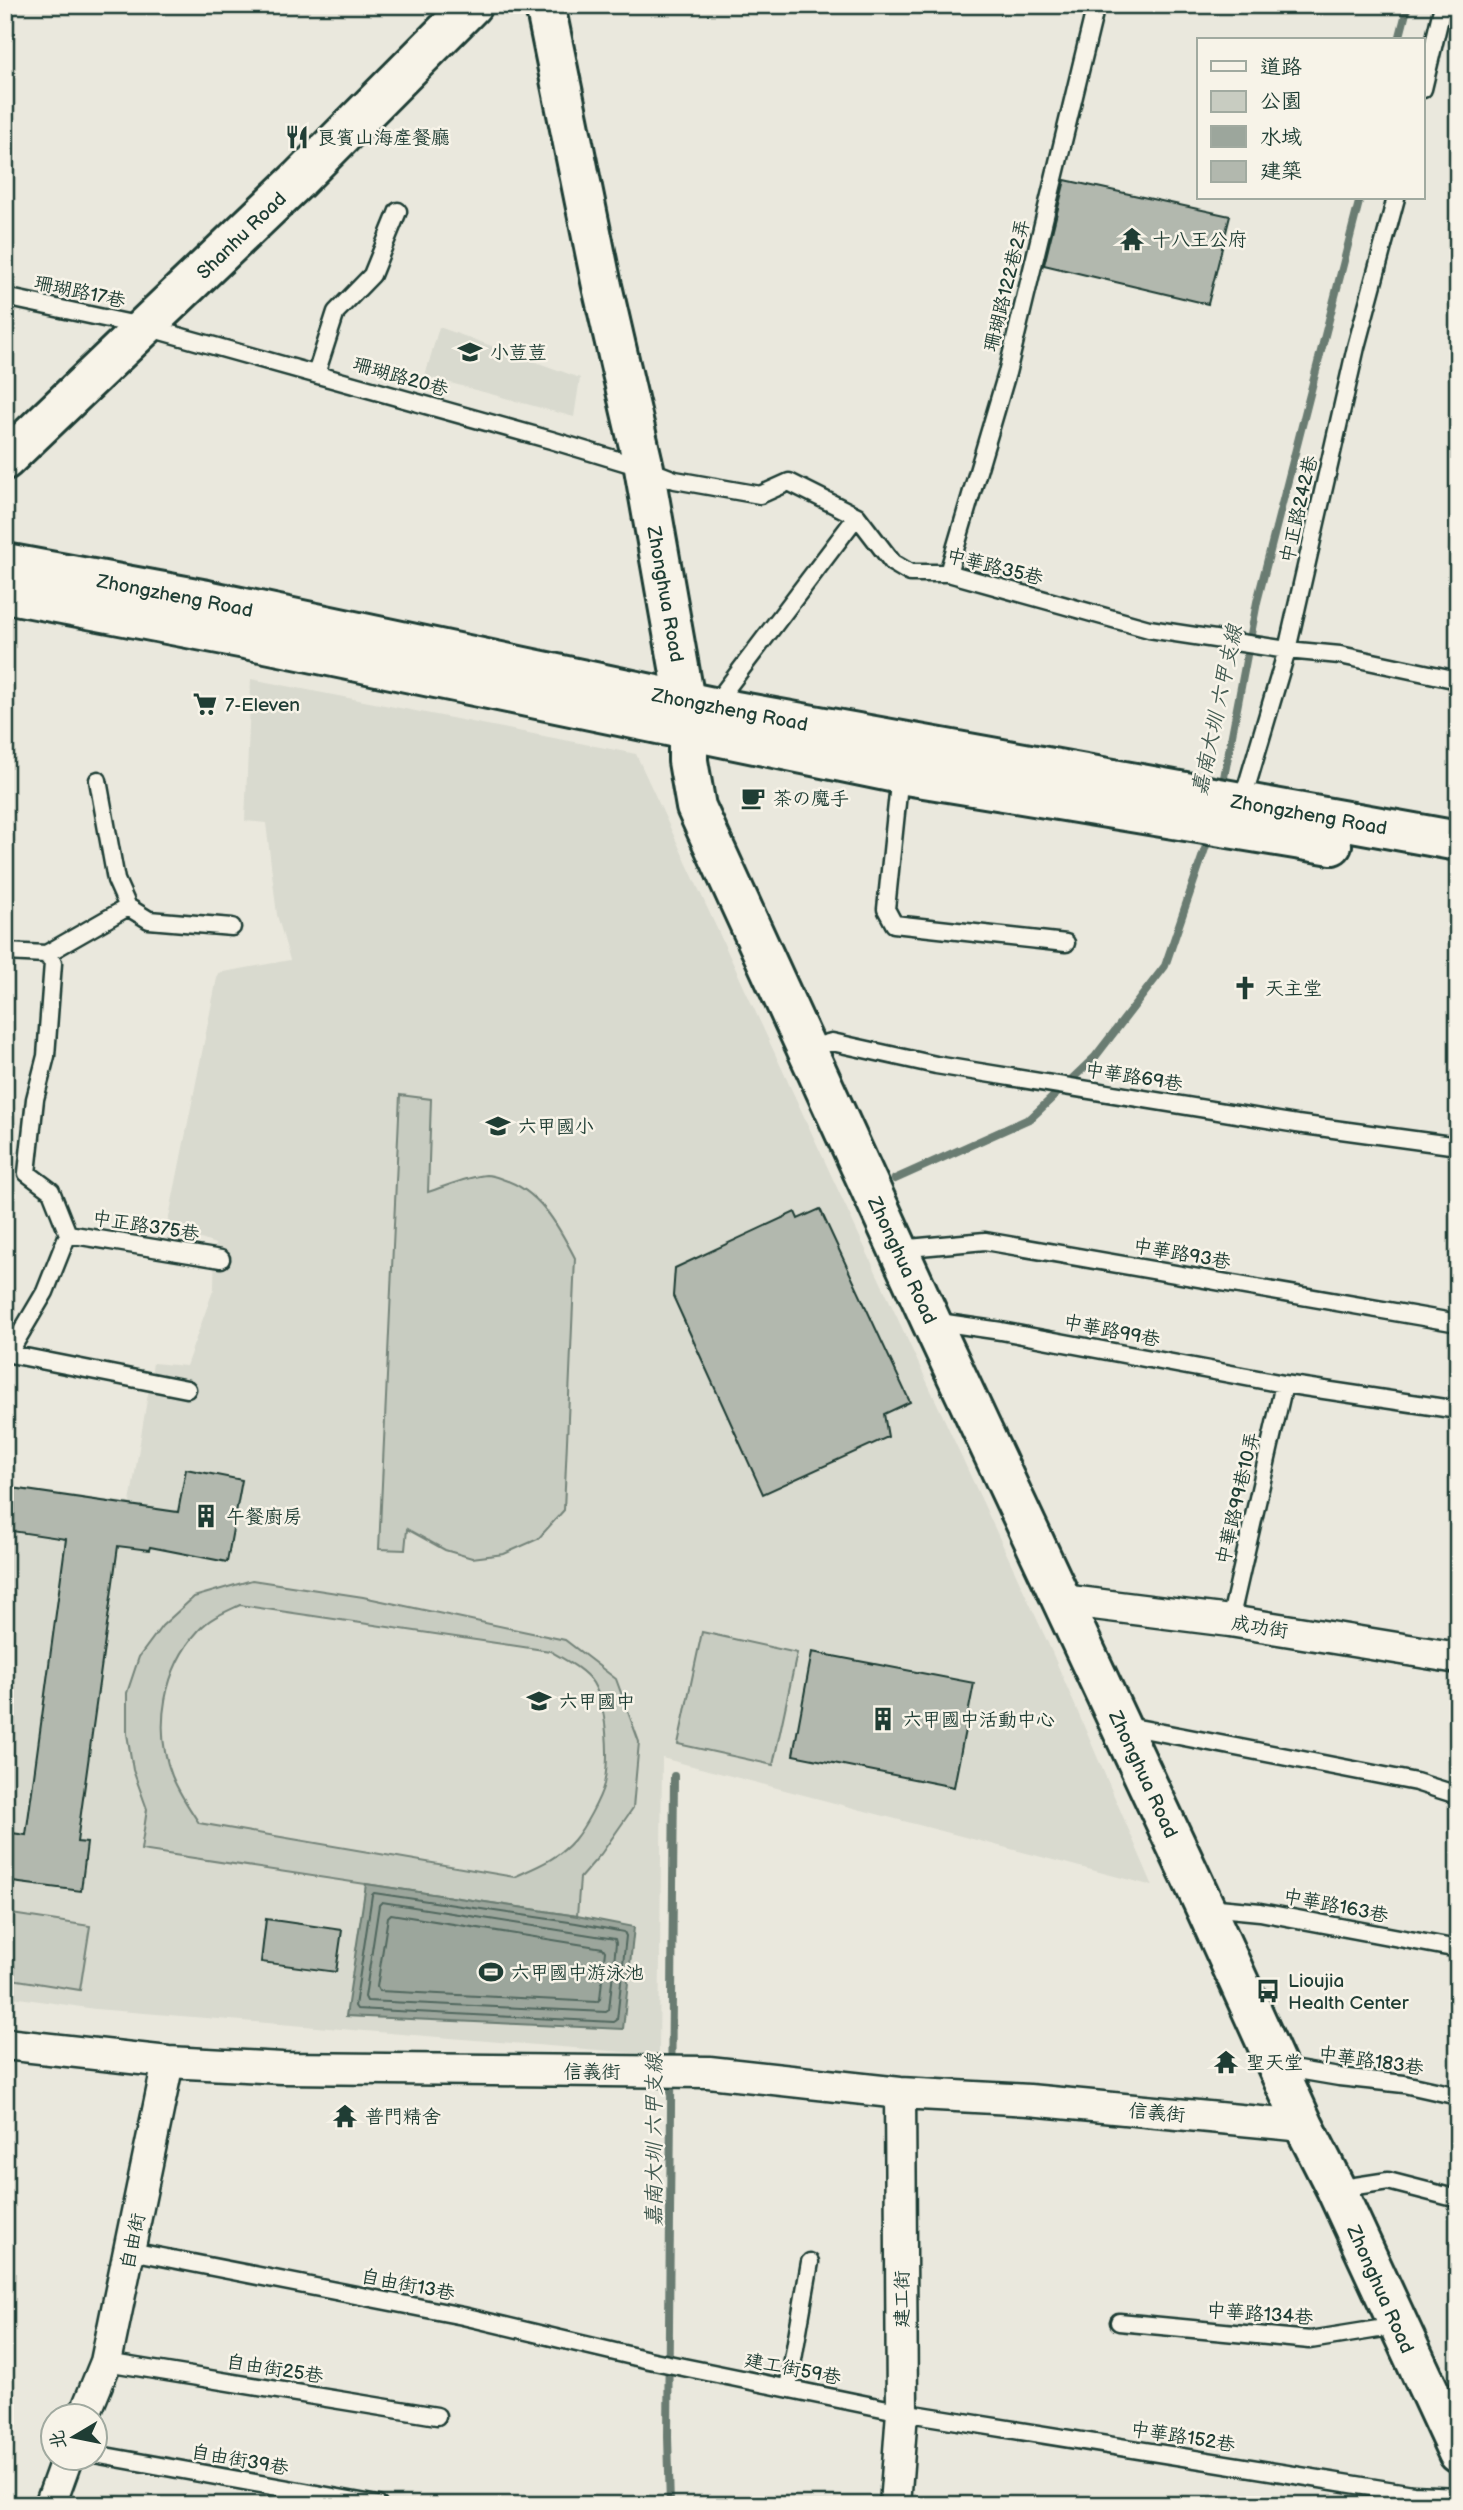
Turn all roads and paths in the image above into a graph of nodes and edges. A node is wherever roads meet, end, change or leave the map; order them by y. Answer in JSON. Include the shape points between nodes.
{"nodes":[{"id":1,"x":472,"y":5,"type":"edge"},
{"id":2,"x":543,"y":5,"type":"edge"},
{"id":3,"x":1096,"y":5,"type":"edge"},
{"id":4,"x":1443,"y":5,"type":"edge"},
{"id":5,"x":1424,"y":85,"type":"edge"},
{"id":6,"x":1395,"y":200,"type":"edge"},
{"id":7,"x":398,"y":211,"type":"dead end"},
{"id":8,"x":5,"y":297,"type":"edge"},
{"id":9,"x":146,"y":327,"type":"junction"},
{"id":10,"x":316,"y":374,"type":"junction"},
{"id":11,"x":5,"y":460,"type":"edge"},
{"id":12,"x":644,"y":468,"type":"junction"},
{"id":13,"x":857,"y":516,"type":"junction"},
{"id":14,"x":5,"y":563,"type":"edge"},
{"id":15,"x":947,"y":573,"type":"junction"},
{"id":16,"x":5,"y":593,"type":"edge"},
{"id":17,"x":1287,"y":650,"type":"junction"},
{"id":18,"x":1458,"y":680,"type":"edge"},
{"id":19,"x":695,"y":713,"type":"junction"},
{"id":20,"x":900,"y":774,"type":"junction"},
{"id":21,"x":98,"y":780,"type":"dead end"},
{"id":22,"x":1239,"y":815,"type":"junction"},
{"id":23,"x":1458,"y":841,"type":"edge"},
{"id":24,"x":1458,"y":867,"type":"edge"},
{"id":25,"x":128,"y":907,"type":"junction"},
{"id":26,"x":232,"y":927,"type":"dead end"},
{"id":27,"x":1066,"y":943,"type":"dead end"},
{"id":28,"x":5,"y":952,"type":"edge"},
{"id":29,"x":46,"y":954,"type":"junction"},
{"id":30,"x":806,"y":1049,"type":"junction"},
{"id":31,"x":1458,"y":1146,"type":"edge"},
{"id":32,"x":68,"y":1234,"type":"junction"},
{"id":33,"x":898,"y":1249,"type":"junction"},
{"id":34,"x":221,"y":1259,"type":"dead end"},
{"id":35,"x":931,"y":1321,"type":"junction"},
{"id":36,"x":1458,"y":1323,"type":"edge"},
{"id":37,"x":7,"y":1353,"type":"edge"},
{"id":38,"x":1284,"y":1384,"type":"junction"},
{"id":39,"x":187,"y":1390,"type":"dead end"},
{"id":40,"x":1458,"y":1410,"type":"edge"},
{"id":41,"x":1062,"y":1600,"type":"junction"},
{"id":42,"x":1230,"y":1621,"type":"junction"},
{"id":43,"x":1458,"y":1658,"type":"edge"},
{"id":44,"x":1121,"y":1725,"type":"junction"},
{"id":45,"x":1458,"y":1789,"type":"edge"},
{"id":46,"x":1205,"y":1907,"type":"junction"},
{"id":47,"x":1458,"y":1949,"type":"edge"},
{"id":48,"x":5,"y":2044,"type":"edge"},
{"id":49,"x":168,"y":2062,"type":"junction"},
{"id":50,"x":1277,"y":2067,"type":"junction"},
{"id":51,"x":900,"y":2093,"type":"junction"},
{"id":52,"x":1458,"y":2096,"type":"edge"},
{"id":53,"x":1304,"y":2126,"type":"junction"},
{"id":54,"x":1336,"y":2189,"type":"junction"},
{"id":55,"x":1458,"y":2199,"type":"edge"},
{"id":56,"x":131,"y":2251,"type":"junction"},
{"id":57,"x":810,"y":2262,"type":"dead end"},
{"id":58,"x":1119,"y":2322,"type":"dead end"},
{"id":59,"x":1397,"y":2326,"type":"junction"},
{"id":60,"x":106,"y":2362,"type":"junction"},
{"id":61,"x":675,"y":2365,"type":"joint"},
{"id":62,"x":788,"y":2388,"type":"junction"},
{"id":63,"x":90,"y":2402,"type":"edge"},
{"id":64,"x":902,"y":2412,"type":"junction"},
{"id":65,"x":437,"y":2416,"type":"dead end"},
{"id":66,"x":1458,"y":2453,"type":"edge"},
{"id":67,"x":108,"y":2457,"type":"edge"},
{"id":68,"x":62,"y":2472,"type":"edge"},
{"id":69,"x":1458,"y":2496,"type":"edge"},
{"id":70,"x":50,"y":2505,"type":"edge"},
{"id":71,"x":378,"y":2505,"type":"edge"},
{"id":72,"x":895,"y":2505,"type":"edge"}],
"edges":[{"from":1,"to":9,"type":"street","name":"Shanhu Road"},
{"from":2,"to":12,"type":"street","name":"Zhonghua Road"},
{"from":3,"to":15,"type":"lane","name":"珊瑚路122巷2弄","via":[[1007,373]]},
{"from":4,"to":5,"type":"lane"},
{"from":6,"to":17,"type":"lane","name":"中正路242巷","via":[[1356,347]]},
{"from":7,"to":10,"type":"lane","via":[[372,275],[336,312]]},
{"from":8,"to":9,"type":"lane","name":"珊瑚路17巷"},
{"from":9,"to":10,"type":"lane","name":"珊瑚路20巷"},
{"from":9,"to":11,"type":"street","name":"Shanhu Road"},
{"from":10,"to":12,"type":"lane","name":"珊瑚路20巷"},
{"from":12,"to":13,"type":"lane","name":"中華路35巷","via":[[675,480],[760,495],[789,482]]},
{"from":12,"to":19,"type":"street","name":"Zhonghua Road"},
{"from":13,"to":15,"type":"lane","name":"中華路35巷","via":[[893,563],[910,573]]},
{"from":13,"to":19,"type":"lane"},
{"from":14,"to":19,"type":"street","name":"Zhongzheng Road","via":[[206,600]]},
{"from":15,"to":17,"type":"lane","name":"中華路35巷","via":[[1149,629]]},
{"from":16,"to":19,"type":"street","name":"Zhongzheng Road","via":[[266,643]]},
{"from":17,"to":18,"type":"lane","name":"中華路35巷","via":[[1340,655]]},
{"from":17,"to":22,"type":"lane","name":"中正路242巷"},
{"from":19,"to":20,"type":"street","name":"Zhongzheng Road"},
{"from":19,"to":22,"type":"street","name":"Zhongzheng Road"},
{"from":19,"to":30,"type":"street","name":"Zhonghua Road","via":[[688,761],[696,807]]},
{"from":20,"to":22,"type":"street","name":"Zhongzheng Road"},
{"from":20,"to":27,"type":"lane","via":[[886,909],[894,924]]},
{"from":21,"to":25,"type":"lane","via":[[116,880]]},
{"from":22,"to":23,"type":"street","name":"Zhongzheng Road"},
{"from":22,"to":24,"type":"street","name":"Zhongzheng Road"},
{"from":25,"to":26,"type":"lane","via":[[149,920]]},
{"from":25,"to":29,"type":"lane"},
{"from":28,"to":29,"type":"lane"},
{"from":29,"to":32,"type":"lane","name":"中正路375巷","via":[[53,963],[46,1056],[27,1172],[51,1191]]},
{"from":30,"to":31,"type":"lane","name":"中華路69巷","via":[[832,1042],[949,1067]]},
{"from":30,"to":33,"type":"street","name":"Zhonghua Road"},
{"from":32,"to":34,"type":"lane","name":"中正路375巷"},
{"from":32,"to":37,"type":"lane","via":[[45,1292]]},
{"from":33,"to":35,"type":"street","name":"Zhonghua Road"},
{"from":33,"to":36,"type":"lane","name":"中華路93巷","via":[[985,1241]]},
{"from":35,"to":38,"type":"lane","name":"中華路99巷"},
{"from":35,"to":41,"type":"street","name":"Zhonghua Road"},
{"from":37,"to":39,"type":"lane"},
{"from":38,"to":40,"type":"lane","name":"中華路99巷"},
{"from":38,"to":42,"type":"lane","name":"中華路99巷10弄"},
{"from":41,"to":42,"type":"street","name":"成功街"},
{"from":41,"to":44,"type":"street","name":"Zhonghua Road"},
{"from":42,"to":43,"type":"street","name":"成功街"},
{"from":44,"to":45,"type":"lane","via":[[1416,1782],[1451,1793]]},
{"from":44,"to":46,"type":"street","name":"Zhonghua Road"},
{"from":46,"to":47,"type":"lane","name":"中華路163巷","via":[[1260,1912]]},
{"from":46,"to":50,"type":"street","name":"Zhonghua Road"},
{"from":48,"to":49,"type":"street","name":"信義街"},
{"from":49,"to":51,"type":"street","name":"信義街","via":[[282,2068],[709,2072]]},
{"from":49,"to":56,"type":"street","name":"自由街"},
{"from":50,"to":52,"type":"lane","name":"中華路183巷"},
{"from":50,"to":53,"type":"street","name":"Zhonghua Road"},
{"from":51,"to":53,"type":"street","name":"信義街","via":[[1029,2100]]},
{"from":51,"to":64,"type":"street","name":"建工街"},
{"from":53,"to":54,"type":"street","name":"Zhonghua Road"},
{"from":54,"to":55,"type":"lane","via":[[1388,2181]]},
{"from":54,"to":59,"type":"street","name":"Zhonghua Road"},
{"from":56,"to":60,"type":"street","name":"自由街"},
{"from":56,"to":61,"type":"lane","name":"自由街13巷","via":[[463,2316]]},
{"from":57,"to":62,"type":"lane"},
{"from":58,"to":59,"type":"lane","name":"中華路134巷","via":[[1310,2340]]},
{"from":59,"to":66,"type":"street","name":"Zhonghua Road"},
{"from":60,"to":63,"type":"street","name":"自由街"},
{"from":60,"to":65,"type":"lane","name":"自由街25巷"},
{"from":61,"to":62,"type":"lane","name":"建工街59巷"},
{"from":62,"to":64,"type":"lane","name":"建工街59巷"},
{"from":64,"to":69,"type":"lane","name":"中華路152巷","via":[[1413,2494]]},
{"from":64,"to":72,"type":"street","name":"建工街"},
{"from":67,"to":71,"type":"lane","name":"自由街39巷"},
{"from":68,"to":70,"type":"street"}]}
